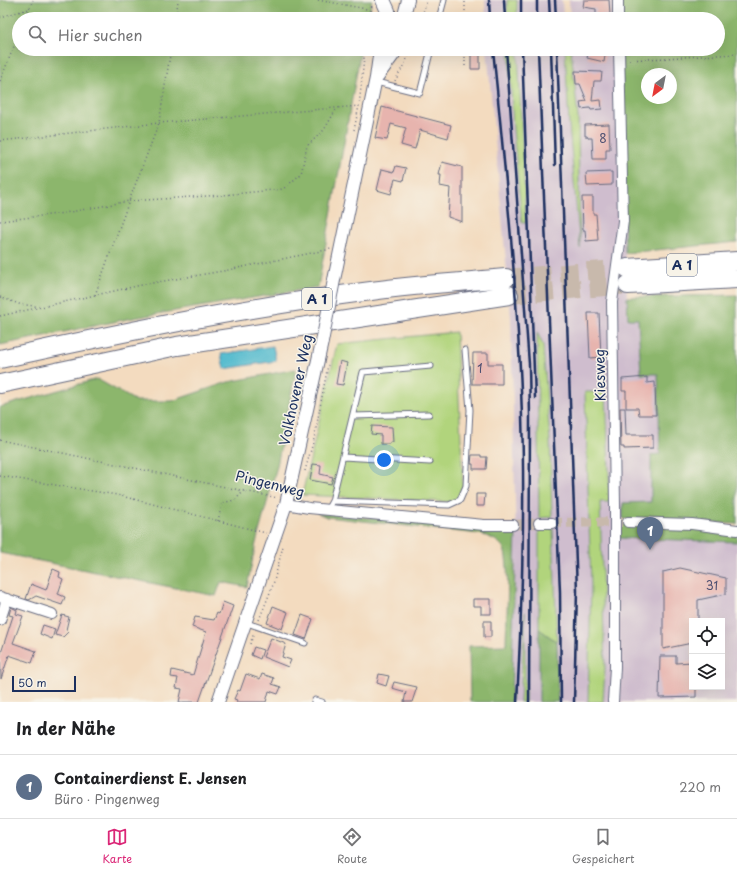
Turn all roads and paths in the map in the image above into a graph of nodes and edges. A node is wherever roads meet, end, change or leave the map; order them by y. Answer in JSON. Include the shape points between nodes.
{"nodes":[{"id":1,"x":33,"y":0,"type":"edge"},
{"id":2,"x":178,"y":0,"type":"edge"},
{"id":3,"x":318,"y":0,"type":"edge"},
{"id":4,"x":372,"y":0,"type":"edge"},
{"id":5,"x":408,"y":0,"type":"edge"},
{"id":6,"x":427,"y":0,"type":"edge"},
{"id":7,"x":444,"y":0,"type":"edge"},
{"id":8,"x":465,"y":0,"type":"edge"},
{"id":9,"x":618,"y":0,"type":"edge"},
{"id":10,"x":29,"y":9,"type":"junction"},
{"id":11,"x":372,"y":10,"type":"joint"},
{"id":12,"x":18,"y":12,"type":"edge"},
{"id":13,"x":28,"y":12,"type":"edge"},
{"id":14,"x":177,"y":12,"type":"edge"},
{"id":15,"x":405,"y":12,"type":"edge"},
{"id":16,"x":423,"y":12,"type":"edge"},
{"id":17,"x":441,"y":12,"type":"edge"},
{"id":18,"x":465,"y":12,"type":"edge"},
{"id":19,"x":618,"y":12,"type":"edge"},
{"id":20,"x":12,"y":14,"type":"edge"},
{"id":21,"x":0,"y":17,"type":"edge"},
{"id":22,"x":12,"y":51,"type":"edge"},
{"id":23,"x":737,"y":54,"type":"edge"},
{"id":24,"x":725,"y":55,"type":"edge"},
{"id":25,"x":170,"y":56,"type":"edge"},
{"id":26,"x":364,"y":56,"type":"edge"},
{"id":27,"x":379,"y":56,"type":"edge"},
{"id":28,"x":393,"y":56,"type":"edge"},
{"id":29,"x":408,"y":56,"type":"edge"},
{"id":30,"x":429,"y":56,"type":"edge"},
{"id":31,"x":465,"y":56,"type":"edge"},
{"id":32,"x":620,"y":56,"type":"edge"},
{"id":33,"x":714,"y":56,"type":"edge"},
{"id":34,"x":620,"y":60,"type":"junction"},
{"id":35,"x":465,"y":66,"type":"dead end"},
{"id":36,"x":376,"y":80,"type":"junction"},
{"id":37,"x":0,"y":81,"type":"edge"},
{"id":38,"x":391,"y":85,"type":"junction"},
{"id":39,"x":358,"y":106,"type":"junction"},
{"id":40,"x":338,"y":108,"type":"junction"},
{"id":41,"x":159,"y":123,"type":"junction"},
{"id":42,"x":353,"y":133,"type":"dead end"},
{"id":43,"x":0,"y":141,"type":"edge"},
{"id":44,"x":129,"y":201,"type":"junction"},
{"id":45,"x":0,"y":222,"type":"edge"},
{"id":46,"x":331,"y":249,"type":"dead end"},
{"id":47,"x":737,"y":261,"type":"edge"},
{"id":48,"x":506,"y":278,"type":"tunnel mouth"},
{"id":49,"x":737,"y":279,"type":"edge"},
{"id":50,"x":703,"y":280,"type":"junction"},
{"id":51,"x":737,"y":286,"type":"edge"},
{"id":52,"x":95,"y":295,"type":"junction"},
{"id":53,"x":509,"y":295,"type":"tunnel mouth"},
{"id":54,"x":0,"y":297,"type":"edge"},
{"id":55,"x":44,"y":307,"type":"junction"},
{"id":56,"x":0,"y":316,"type":"edge"},
{"id":57,"x":465,"y":350,"type":"dead end"},
{"id":58,"x":0,"y":359,"type":"edge"},
{"id":59,"x":329,"y":362,"type":"dead end"},
{"id":60,"x":431,"y":366,"type":"dead end"},
{"id":61,"x":0,"y":384,"type":"edge"},
{"id":62,"x":429,"y":414,"type":"dead end"},
{"id":63,"x":353,"y":416,"type":"junction"},
{"id":64,"x":0,"y":440,"type":"edge"},
{"id":65,"x":343,"y":457,"type":"junction"},
{"id":66,"x":430,"y":462,"type":"dead end"},
{"id":67,"x":304,"y":473,"type":"dead end"},
{"id":68,"x":0,"y":476,"type":"edge"},
{"id":69,"x":244,"y":491,"type":"junction"},
{"id":70,"x":280,"y":492,"type":"dead end"},
{"id":71,"x":282,"y":501,"type":"junction"},
{"id":72,"x":330,"y":506,"type":"junction"},
{"id":73,"x":218,"y":521,"type":"junction"},
{"id":74,"x":628,"y":522,"type":"tunnel mouth"},
{"id":75,"x":539,"y":523,"type":"tunnel mouth"},
{"id":76,"x":552,"y":523,"type":"tunnel mouth"},
{"id":77,"x":513,"y":525,"type":"tunnel mouth"},
{"id":78,"x":737,"y":530,"type":"edge"},
{"id":79,"x":280,"y":540,"type":"junction"},
{"id":80,"x":4,"y":598,"type":"edge"},
{"id":81,"x":52,"y":614,"type":"dead end"},
{"id":82,"x":0,"y":620,"type":"edge"},
{"id":83,"x":252,"y":624,"type":"junction"},
{"id":84,"x":305,"y":643,"type":"dead end"},
{"id":85,"x":249,"y":645,"type":"dead end"},
{"id":86,"x":218,"y":702,"type":"edge"},
{"id":87,"x":314,"y":702,"type":"edge"},
{"id":88,"x":322,"y":702,"type":"edge"},
{"id":89,"x":613,"y":702,"type":"edge"}],
"edges":[{"from":1,"to":10,"type":"path"},
{"from":2,"to":14,"type":"path"},
{"from":3,"to":11,"type":"path"},
{"from":4,"to":11,"type":"path"},
{"from":5,"to":15,"type":"street"},
{"from":6,"to":16,"type":"path"},
{"from":7,"to":17,"type":"lane"},
{"from":8,"to":18,"type":"path"},
{"from":9,"to":19,"type":"street"},
{"from":10,"to":12,"type":"path"},
{"from":10,"to":13,"type":"path"},
{"from":20,"to":21,"type":"path"},
{"from":22,"to":37,"type":"path"},
{"from":23,"to":24,"type":"path"},
{"from":25,"to":41,"type":"path"},
{"from":26,"to":39,"type":"path"},
{"from":27,"to":36,"type":"street","name":"Volkhovener Weg"},
{"from":28,"to":36,"type":"street","name":"Volkhovener Weg"},
{"from":29,"to":38,"type":"path","via":[[401,72]]},
{"from":30,"to":38,"type":"lane","via":[[420,93]]},
{"from":31,"to":35,"type":"path"},
{"from":32,"to":34,"type":"street","name":"Kiesweg"},
{"from":33,"to":34,"type":"path"},
{"from":34,"to":89,"type":"street","name":"Kiesweg","via":[[623,221],[612,302],[615,505]]},
{"from":36,"to":38,"type":"lane"},
{"from":36,"to":71,"type":"street","name":"Volkhovener Weg","bridge":true,"via":[[322,342]]},
{"from":39,"to":40,"type":"path"},
{"from":39,"to":42,"type":"path"},
{"from":40,"to":41,"type":"path"},
{"from":40,"to":44,"type":"path","via":[[324,130],[307,146],[301,174],[283,189]]},
{"from":41,"to":43,"type":"path"},
{"from":41,"to":44,"type":"path"},
{"from":44,"to":45,"type":"path"},
{"from":44,"to":52,"type":"path"},
{"from":46,"to":52,"type":"path"},
{"from":47,"to":50,"type":"highway","number":"A 1","via":[[628,277]]},
{"from":48,"to":58,"type":"highway","number":"A 1","via":[[372,290],[259,308],[129,331]]},
{"from":49,"to":50,"type":"highway","number":"A 1"},
{"from":50,"to":51,"type":"highway"},
{"from":52,"to":55,"type":"path"},
{"from":53,"to":61,"type":"highway","number":"A 1","via":[[177,346]]},
{"from":54,"to":55,"type":"path","via":[[19,304]]},
{"from":55,"to":56,"type":"path"},
{"from":57,"to":72,"type":"lane","via":[[470,410],[466,486],[460,500],[449,505]]},
{"from":59,"to":67,"type":"path","via":[[314,439]]},
{"from":60,"to":63,"type":"lane","via":[[363,372]]},
{"from":62,"to":63,"type":"lane"},
{"from":63,"to":65,"type":"lane"},
{"from":64,"to":69,"type":"path","name":"Pingenweg"},
{"from":65,"to":66,"type":"lane"},
{"from":65,"to":72,"type":"lane"},
{"from":68,"to":73,"type":"path","via":[[117,495]]},
{"from":69,"to":71,"type":"path","name":"Pingenweg"},
{"from":69,"to":73,"type":"path","via":[[235,500],[222,503]]},
{"from":70,"to":71,"type":"path"},
{"from":71,"to":72,"type":"street","name":"Pingenweg"},
{"from":71,"to":79,"type":"street","name":"Volkhovener Weg"},
{"from":72,"to":77,"type":"street","name":"Pingenweg","via":[[484,525]]},
{"from":73,"to":79,"type":"path"},
{"from":74,"to":78,"type":"street","via":[[692,524]]},
{"from":75,"to":76,"type":"street"},
{"from":79,"to":83,"type":"street","name":"Volkhovener Weg"},
{"from":79,"to":83,"type":"path","via":[[273,585]]},
{"from":80,"to":81,"type":"street"},
{"from":80,"to":82,"type":"street"},
{"from":83,"to":84,"type":"lane"},
{"from":83,"to":85,"type":"path"},
{"from":83,"to":86,"type":"street","name":"Volkhovener Weg"},
{"from":87,"to":88,"type":"lane"}]}
